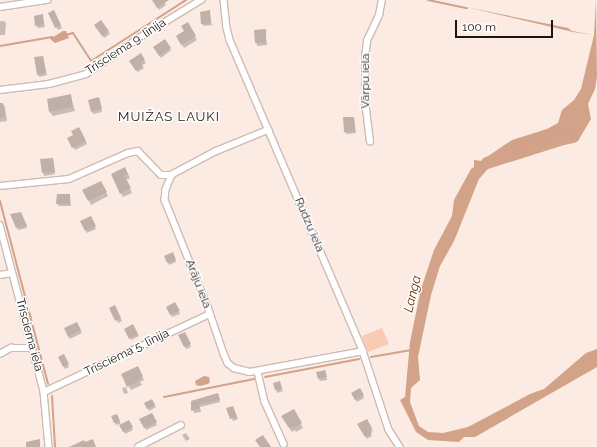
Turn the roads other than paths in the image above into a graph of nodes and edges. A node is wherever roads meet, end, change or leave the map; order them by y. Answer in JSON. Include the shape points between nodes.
{"nodes":[{"id":1,"x":47,"y":0,"type":"edge"},
{"id":2,"x":201,"y":0,"type":"edge"},
{"id":3,"x":224,"y":0,"type":"edge"},
{"id":4,"x":380,"y":0,"type":"edge"},
{"id":5,"x":0,"y":7,"type":"edge"},
{"id":6,"x":0,"y":90,"type":"edge"},
{"id":7,"x":269,"y":130,"type":"junction"},
{"id":8,"x":370,"y":142,"type":"dead end"},
{"id":9,"x":172,"y":175,"type":"junction"},
{"id":10,"x":0,"y":186,"type":"edge"},
{"id":11,"x":0,"y":225,"type":"edge"},
{"id":12,"x":12,"y":273,"type":"junction"},
{"id":13,"x":0,"y":275,"type":"edge"},
{"id":14,"x":210,"y":314,"type":"junction"},
{"id":15,"x":32,"y":348,"type":"junction"},
{"id":16,"x":362,"y":351,"type":"junction"},
{"id":17,"x":0,"y":354,"type":"edge"},
{"id":18,"x":258,"y":372,"type":"junction"},
{"id":19,"x":44,"y":392,"type":"junction"},
{"id":20,"x":181,"y":425,"type":"dead end"},
{"id":21,"x":284,"y":444,"type":"dead end"},
{"id":22,"x":49,"y":447,"type":"edge"},
{"id":23,"x":138,"y":447,"type":"edge"},
{"id":24,"x":400,"y":447,"type":"edge"}],
"edges":[{"from":1,"to":5,"type":"street"},
{"from":2,"to":6,"type":"street","name":"Trīsciema 9. līnija","via":[[86,74],[50,84]]},
{"from":3,"to":7,"type":"street","name":"Rudzu iela","via":[[230,40]]},
{"from":4,"to":8,"type":"street","name":"Vārpu iela","via":[[379,15],[367,41],[365,58],[366,110]]},
{"from":7,"to":9,"type":"street","via":[[215,152]]},
{"from":7,"to":16,"type":"street","name":"Rudzu iela"},
{"from":9,"to":10,"type":"street","via":[[161,175],[138,151],[69,179]]},
{"from":9,"to":14,"type":"street","name":"Arāju iela","via":[[165,200]]},
{"from":11,"to":12,"type":"street","name":"Trīsciema iela"},
{"from":12,"to":13,"type":"street"},
{"from":12,"to":15,"type":"street","name":"Trīsciema iela"},
{"from":14,"to":18,"type":"street","name":"Arāju iela","via":[[228,363],[242,371]]},
{"from":14,"to":19,"type":"street","name":"Trīsciema 5. līnija"},
{"from":15,"to":17,"type":"street","via":[[11,348]]},
{"from":15,"to":19,"type":"street","name":"Trīsciema iela"},
{"from":16,"to":18,"type":"street","name":"Arāju iela"},
{"from":16,"to":24,"type":"street","name":"Rudzu iela","via":[[389,430]]},
{"from":18,"to":21,"type":"street","via":[[265,402]]},
{"from":19,"to":22,"type":"street","name":"Trīsciema iela"},
{"from":20,"to":23,"type":"street"}]}
